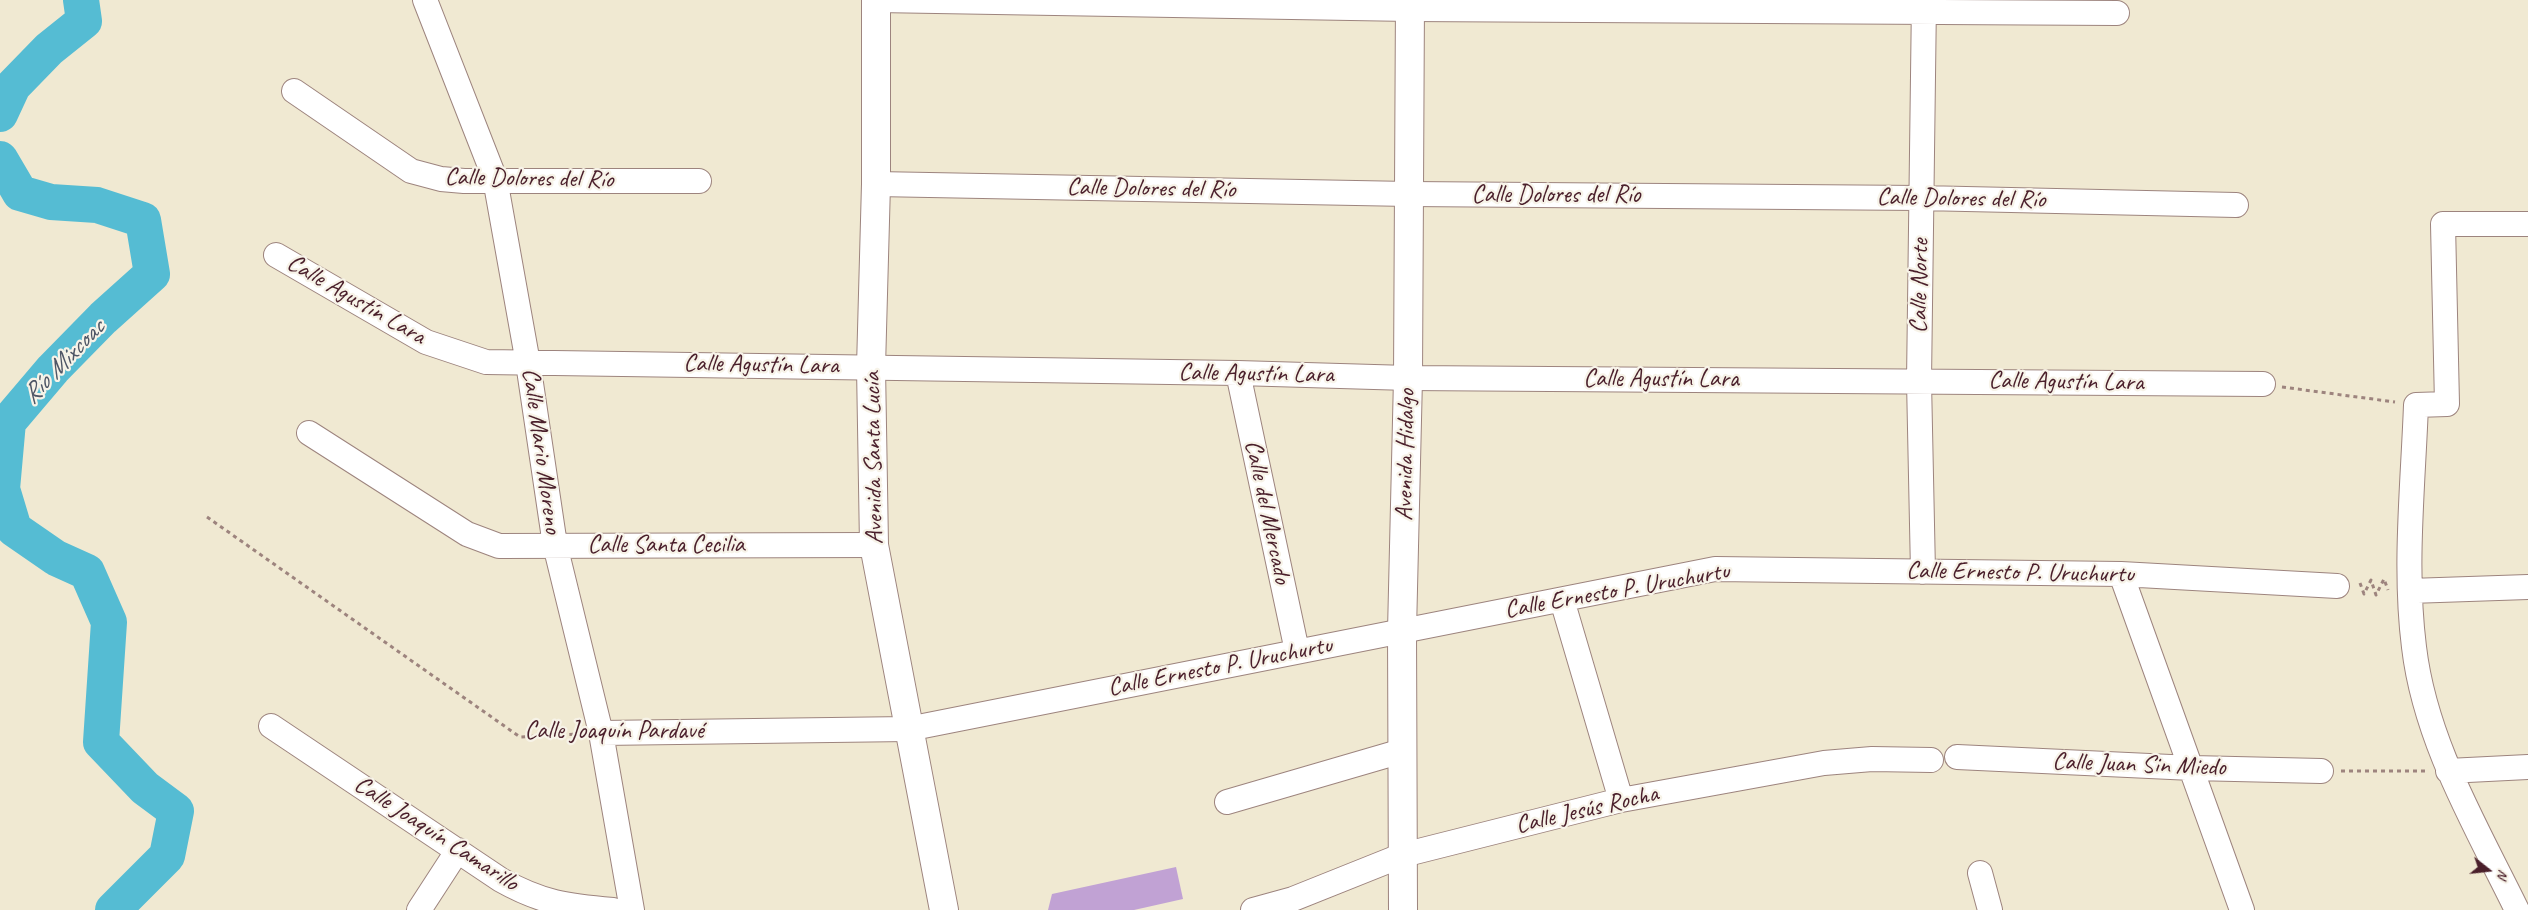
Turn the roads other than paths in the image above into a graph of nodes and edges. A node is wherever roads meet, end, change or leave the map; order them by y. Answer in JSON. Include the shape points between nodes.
{"nodes":[{"id":1,"x":425,"y":0,"type":"edge"},
{"id":2,"x":876,"y":0,"type":"edge"},
{"id":3,"x":1410,"y":4,"type":"edge"},
{"id":4,"x":1924,"y":6,"type":"edge"},
{"id":5,"x":2117,"y":13,"type":"dead end"},
{"id":6,"x":294,"y":91,"type":"dead end"},
{"id":7,"x":495,"y":179,"type":"junction"},
{"id":8,"x":698,"y":181,"type":"dead end"},
{"id":9,"x":876,"y":184,"type":"junction"},
{"id":10,"x":1409,"y":194,"type":"junction"},
{"id":11,"x":1921,"y":198,"type":"junction"},
{"id":12,"x":2236,"y":205,"type":"dead end"},
{"id":13,"x":2528,"y":224,"type":"edge"},
{"id":14,"x":276,"y":255,"type":"dead end"},
{"id":15,"x":528,"y":362,"type":"junction"},
{"id":16,"x":871,"y":367,"type":"junction"},
{"id":17,"x":1238,"y":373,"type":"junction"},
{"id":18,"x":1408,"y":378,"type":"junction"},
{"id":19,"x":1919,"y":381,"type":"junction"},
{"id":20,"x":2263,"y":384,"type":"road end"},
{"id":21,"x":309,"y":433,"type":"dead end"},
{"id":22,"x":555,"y":545,"type":"junction"},
{"id":23,"x":874,"y":545,"type":"junction"},
{"id":24,"x":1923,"y":572,"type":"junction"},
{"id":25,"x":2121,"y":574,"type":"junction"},
{"id":26,"x":2337,"y":586,"type":"road end"},
{"id":27,"x":2528,"y":587,"type":"edge"},
{"id":28,"x":2410,"y":591,"type":"junction"},
{"id":29,"x":1562,"y":600,"type":"junction"},
{"id":30,"x":1402,"y":632,"type":"junction"},
{"id":31,"x":1297,"y":651,"type":"junction"},
{"id":32,"x":271,"y":726,"type":"dead end"},
{"id":33,"x":908,"y":729,"type":"junction"},
{"id":34,"x":601,"y":733,"type":"junction"},
{"id":35,"x":1402,"y":751,"type":"junction"},
{"id":36,"x":1958,"y":757,"type":"dead end"},
{"id":37,"x":1931,"y":760,"type":"dead end"},
{"id":38,"x":2528,"y":767,"type":"edge"},
{"id":39,"x":2192,"y":768,"type":"junction"},
{"id":40,"x":2321,"y":771,"type":"road end"},
{"id":41,"x":2448,"y":771,"type":"junction"},
{"id":42,"x":1621,"y":800,"type":"junction"},
{"id":43,"x":1227,"y":802,"type":"dead end"},
{"id":44,"x":458,"y":850,"type":"junction"},
{"id":45,"x":1404,"y":855,"type":"junction"},
{"id":46,"x":1980,"y":873,"type":"dead end"},
{"id":47,"x":1294,"y":904,"type":"edge"},
{"id":48,"x":419,"y":910,"type":"edge"},
{"id":49,"x":613,"y":910,"type":"edge"},
{"id":50,"x":632,"y":910,"type":"edge"},
{"id":51,"x":944,"y":910,"type":"edge"},
{"id":52,"x":1253,"y":910,"type":"edge"},
{"id":53,"x":1402,"y":910,"type":"edge"},
{"id":54,"x":1990,"y":910,"type":"edge"},
{"id":55,"x":2242,"y":910,"type":"edge"},
{"id":56,"x":2517,"y":910,"type":"edge"}],
"edges":[{"from":1,"to":7,"type":"street","name":"Calle Mario Moreno"},
{"from":2,"to":3,"type":"street"},
{"from":2,"to":9,"type":"street","name":"Avenida Santa Lucía"},
{"from":3,"to":4,"type":"street"},
{"from":3,"to":10,"type":"street","name":"Avenida Hidalgo"},
{"from":4,"to":5,"type":"street"},
{"from":4,"to":11,"type":"street","name":"Calle Norte"},
{"from":6,"to":7,"type":"street","name":"Calle Dolores del Río","via":[[411,171],[441,179]]},
{"from":7,"to":8,"type":"street","name":"Calle Dolores del Río"},
{"from":7,"to":15,"type":"street","name":"Calle Mario Moreno"},
{"from":9,"to":10,"type":"street","name":"Calle Dolores del Río"},
{"from":9,"to":16,"type":"street","name":"Avenida Santa Lucía"},
{"from":10,"to":11,"type":"street","name":"Calle Dolores del Río"},
{"from":10,"to":18,"type":"street","name":"Avenida Hidalgo"},
{"from":11,"to":12,"type":"street","name":"Calle Dolores del Río"},
{"from":11,"to":19,"type":"street","name":"Calle Norte"},
{"from":13,"to":28,"type":"street","via":[[2443,224],[2447,404],[2416,405]]},
{"from":14,"to":15,"type":"street","name":"Calle Agustín Lara","via":[[426,342],[486,362]]},
{"from":15,"to":16,"type":"street","name":"Calle Agustín Lara"},
{"from":15,"to":22,"type":"street","name":"Calle Mario Moreno"},
{"from":16,"to":17,"type":"street","name":"Calle Agustín Lara"},
{"from":16,"to":23,"type":"street","name":"Avenida Santa Lucía"},
{"from":17,"to":18,"type":"street","name":"Calle Agustín Lara"},
{"from":17,"to":31,"type":"street","name":"Calle del Mercado"},
{"from":18,"to":19,"type":"street","name":"Calle Agustín Lara"},
{"from":18,"to":30,"type":"street","name":"Avenida Hidalgo"},
{"from":19,"to":20,"type":"street","name":"Calle Agustín Lara"},
{"from":19,"to":24,"type":"street","name":"Calle Norte"},
{"from":21,"to":22,"type":"street","name":"Calle Santa Cecilia","via":[[467,534],[499,546]]},
{"from":22,"to":23,"type":"street","name":"Calle Santa Cecilia"},
{"from":22,"to":34,"type":"street","name":"Calle Mario Moreno"},
{"from":23,"to":33,"type":"street","name":"Avenida Santa Lucía"},
{"from":24,"to":25,"type":"street","name":"Calle Ernesto P. Uruchurtu"},
{"from":24,"to":29,"type":"street","name":"Calle Ernesto P. Uruchurtu","via":[[1715,569]]},
{"from":25,"to":26,"type":"street","name":"Calle Ernesto P. Uruchurtu"},
{"from":25,"to":39,"type":"street"},
{"from":27,"to":28,"type":"street"},
{"from":28,"to":41,"type":"street","via":[[2414,648],[2422,691]]},
{"from":29,"to":30,"type":"street","name":"Calle Ernesto P. Uruchurtu"},
{"from":29,"to":42,"type":"street"},
{"from":30,"to":31,"type":"street","name":"Calle Ernesto P. Uruchurtu"},
{"from":30,"to":35,"type":"street","name":"Avenida Hidalgo"},
{"from":31,"to":33,"type":"street","name":"Calle Ernesto P. Uruchurtu"},
{"from":32,"to":44,"type":"street","name":"Calle Joaquín Camarillo"},
{"from":33,"to":34,"type":"street","name":"Calle Joaquín Pardavé"},
{"from":33,"to":51,"type":"street","name":"Avenida Santa Lucía"},
{"from":34,"to":50,"type":"street","name":"Calle Mario Moreno"},
{"from":35,"to":43,"type":"street"},
{"from":35,"to":45,"type":"street","name":"Avenida Hidalgo"},
{"from":36,"to":39,"type":"street","name":"Calle Juan Sin Miedo"},
{"from":37,"to":42,"type":"street","name":"Calle Jesús Rocha","via":[[1872,759],[1824,763]]},
{"from":38,"to":41,"type":"street"},
{"from":39,"to":40,"type":"street","name":"Calle Juan Sin Miedo"},
{"from":39,"to":55,"type":"street"},
{"from":41,"to":56,"type":"street"},
{"from":42,"to":45,"type":"street","name":"Calle Jesús Rocha"},
{"from":44,"to":48,"type":"street"},
{"from":44,"to":49,"type":"street","name":"Calle Joaquín Camarillo","via":[[500,880],[543,900]]},
{"from":45,"to":47,"type":"street","name":"Calle Jesús Rocha"},
{"from":45,"to":53,"type":"street","name":"Avenida Hidalgo"},
{"from":46,"to":54,"type":"street"},
{"from":47,"to":52,"type":"street","name":"Calle Jesús Rocha"}]}
